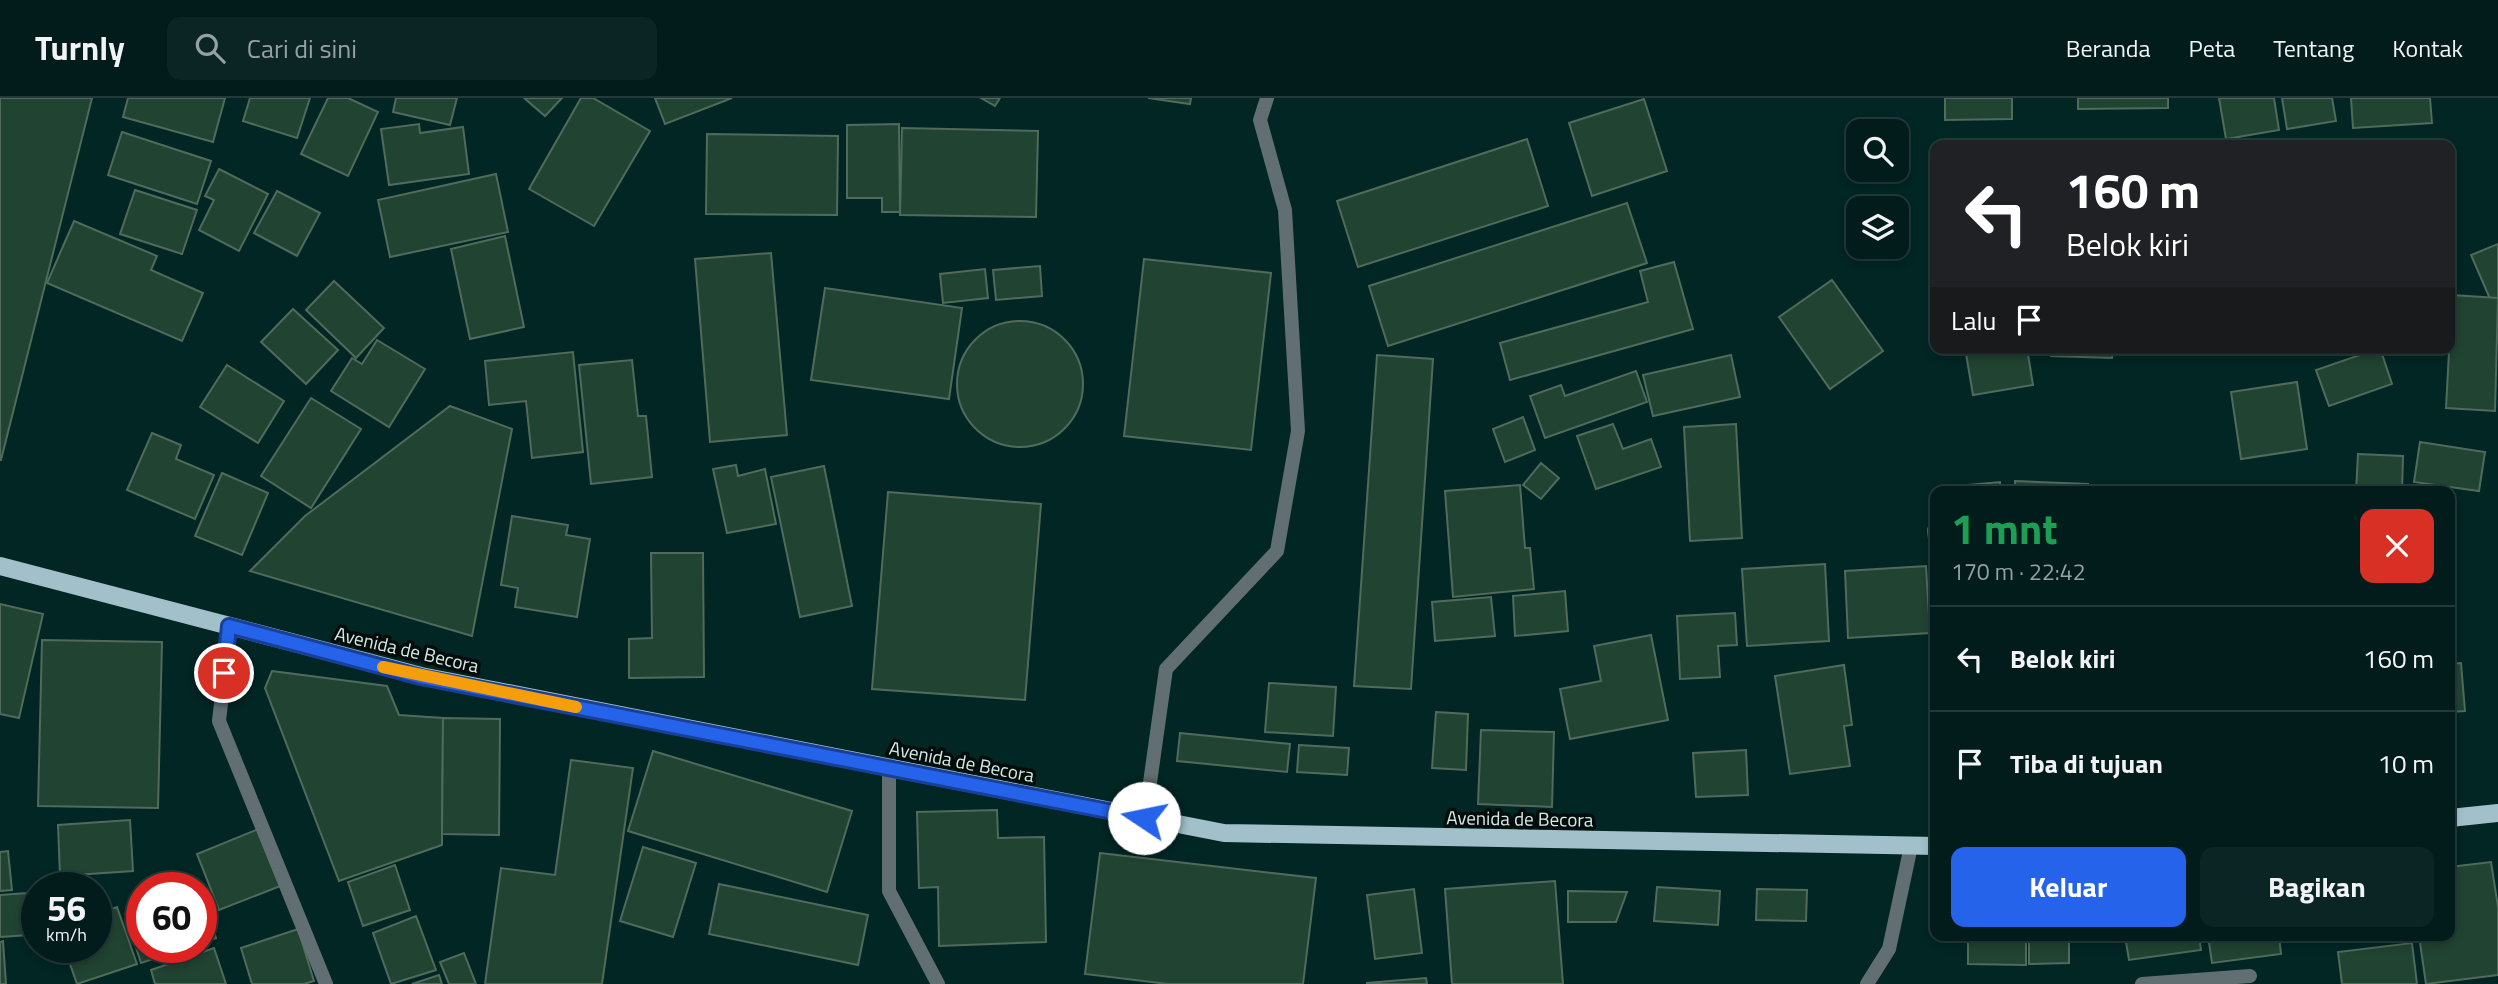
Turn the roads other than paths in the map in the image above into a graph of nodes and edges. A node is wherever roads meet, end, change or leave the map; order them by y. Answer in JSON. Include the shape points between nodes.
{"nodes":[{"id":1,"x":1267,"y":98,"type":"edge"},
{"id":2,"x":0,"y":566,"type":"edge"},
{"id":3,"x":229,"y":626,"type":"junction"},
{"id":4,"x":889,"y":768,"type":"junction"},
{"id":5,"x":2498,"y":813,"type":"edge"},
{"id":6,"x":2455,"y":817,"type":"edge"},
{"id":7,"x":1144,"y":818,"type":"junction"},
{"id":8,"x":1911,"y":846,"type":"junction"},
{"id":9,"x":1930,"y":846,"type":"edge"},
{"id":10,"x":2250,"y":976,"type":"dead end"},
{"id":11,"x":326,"y":984,"type":"edge"},
{"id":12,"x":938,"y":984,"type":"edge"},
{"id":13,"x":1867,"y":984,"type":"edge"},
{"id":14,"x":2142,"y":984,"type":"edge"}],
"edges":[{"from":1,"to":7,"type":"street","via":[[1261,120],[1285,210],[1298,430],[1277,551],[1166,669]]},
{"from":2,"to":3,"type":"main road","name":"Avenida de Becora"},
{"from":3,"to":4,"type":"main road","name":"Avenida de Becora","via":[[421,677]]},
{"from":3,"to":11,"type":"street","via":[[219,721]]},
{"from":4,"to":7,"type":"main road","name":"Avenida de Becora"},
{"from":4,"to":12,"type":"street","via":[[888,891]]},
{"from":5,"to":6,"type":"main road"},
{"from":7,"to":8,"type":"main road","name":"Avenida de Becora","via":[[1224,833]]},
{"from":8,"to":9,"type":"main road","name":"Avenida de Becora"},
{"from":8,"to":13,"type":"street","via":[[1889,949]]},
{"from":10,"to":14,"type":"street"}]}
